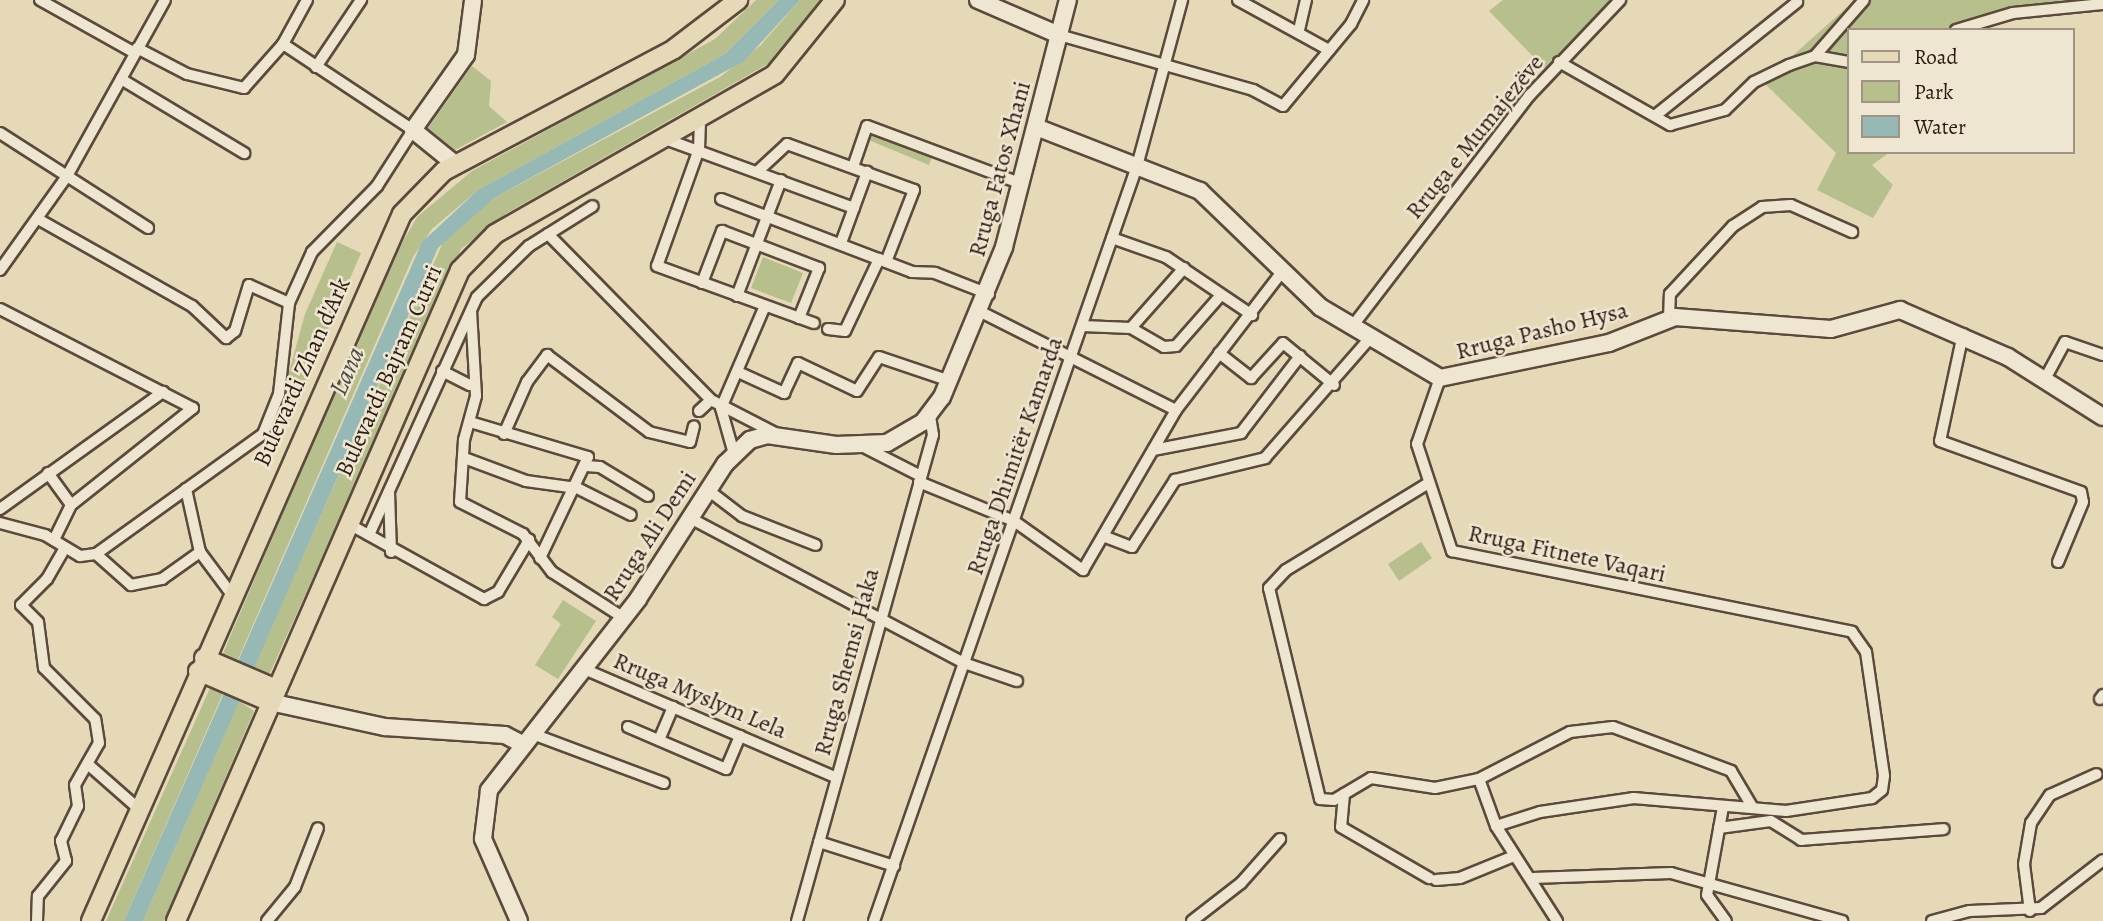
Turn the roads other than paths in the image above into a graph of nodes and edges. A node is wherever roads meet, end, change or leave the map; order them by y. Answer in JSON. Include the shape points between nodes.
{"nodes":[{"id":1,"x":40,"y":0,"type":"edge"},
{"id":2,"x":165,"y":0,"type":"edge"},
{"id":3,"x":307,"y":0,"type":"edge"},
{"id":4,"x":361,"y":0,"type":"edge"},
{"id":5,"x":473,"y":0,"type":"edge"},
{"id":6,"x":738,"y":0,"type":"edge"},
{"id":7,"x":835,"y":0,"type":"edge"},
{"id":8,"x":978,"y":0,"type":"edge"},
{"id":9,"x":1068,"y":0,"type":"edge"},
{"id":10,"x":1182,"y":0,"type":"edge"},
{"id":11,"x":1238,"y":0,"type":"edge"},
{"id":12,"x":1306,"y":0,"type":"edge"},
{"id":13,"x":1363,"y":0,"type":"edge"},
{"id":14,"x":1620,"y":0,"type":"edge"},
{"id":15,"x":1864,"y":0,"type":"edge"},
{"id":16,"x":1797,"y":2,"type":"dead end"},
{"id":17,"x":2103,"y":4,"type":"edge"},
{"id":18,"x":1963,"y":28,"type":"edge"},
{"id":19,"x":1299,"y":30,"type":"junction"},
{"id":20,"x":1059,"y":35,"type":"junction"},
{"id":21,"x":283,"y":44,"type":"junction"},
{"id":22,"x":1329,"y":50,"type":"junction"},
{"id":23,"x":136,"y":51,"type":"junction"},
{"id":24,"x":1815,"y":56,"type":"junction"},
{"id":25,"x":1559,"y":62,"type":"junction"},
{"id":26,"x":1848,"y":62,"type":"edge"},
{"id":27,"x":1166,"y":65,"type":"junction"},
{"id":28,"x":316,"y":67,"type":"junction"},
{"id":29,"x":121,"y":79,"type":"junction"},
{"id":30,"x":1656,"y":115,"type":"junction"},
{"id":31,"x":700,"y":121,"type":"junction"},
{"id":32,"x":1036,"y":127,"type":"junction"},
{"id":33,"x":413,"y":130,"type":"junction"},
{"id":34,"x":0,"y":133,"type":"edge"},
{"id":35,"x":668,"y":140,"type":"junction"},
{"id":36,"x":699,"y":149,"type":"junction"},
{"id":37,"x":244,"y":153,"type":"dead end"},
{"id":38,"x":455,"y":164,"type":"junction"},
{"id":39,"x":1137,"y":166,"type":"junction"},
{"id":40,"x":853,"y":167,"type":"junction"},
{"id":41,"x":757,"y":172,"type":"junction"},
{"id":42,"x":867,"y":172,"type":"junction"},
{"id":43,"x":67,"y":176,"type":"junction"},
{"id":44,"x":781,"y":180,"type":"junction"},
{"id":45,"x":1022,"y":184,"type":"junction"},
{"id":46,"x":721,"y":199,"type":"dead end"},
{"id":47,"x":593,"y":206,"type":"dead end"},
{"id":48,"x":853,"y":208,"type":"junction"},
{"id":49,"x":767,"y":216,"type":"junction"},
{"id":50,"x":38,"y":219,"type":"junction"},
{"id":51,"x":148,"y":228,"type":"dead end"},
{"id":52,"x":1852,"y":232,"type":"dead end"},
{"id":53,"x":548,"y":234,"type":"junction"},
{"id":54,"x":1112,"y":238,"type":"junction"},
{"id":55,"x":841,"y":243,"type":"junction"},
{"id":56,"x":756,"y":244,"type":"junction"},
{"id":57,"x":882,"y":260,"type":"junction"},
{"id":58,"x":1184,"y":268,"type":"junction"},
{"id":59,"x":0,"y":270,"type":"edge"},
{"id":60,"x":1281,"y":273,"type":"junction"},
{"id":61,"x":702,"y":283,"type":"junction"},
{"id":62,"x":989,"y":294,"type":"junction"},
{"id":63,"x":1221,"y":295,"type":"junction"},
{"id":64,"x":737,"y":296,"type":"junction"},
{"id":65,"x":289,"y":303,"type":"junction"},
{"id":66,"x":765,"y":306,"type":"junction"},
{"id":67,"x":471,"y":307,"type":"junction"},
{"id":68,"x":0,"y":309,"type":"edge"},
{"id":69,"x":981,"y":312,"type":"junction"},
{"id":70,"x":1252,"y":315,"type":"junction"},
{"id":71,"x":799,"y":318,"type":"junction"},
{"id":72,"x":1669,"y":319,"type":"junction"},
{"id":73,"x":814,"y":323,"type":"dead end"},
{"id":74,"x":1082,"y":326,"type":"junction"},
{"id":75,"x":1131,"y":328,"type":"junction"},
{"id":76,"x":1351,"y":328,"type":"junction"},
{"id":77,"x":828,"y":329,"type":"dead end"},
{"id":78,"x":1963,"y":334,"type":"junction"},
{"id":79,"x":1369,"y":339,"type":"junction"},
{"id":80,"x":1219,"y":353,"type":"junction"},
{"id":81,"x":2103,"y":355,"type":"edge"},
{"id":82,"x":1072,"y":356,"type":"junction"},
{"id":83,"x":1300,"y":356,"type":"junction"},
{"id":84,"x":442,"y":371,"type":"junction"},
{"id":85,"x":738,"y":372,"type":"junction"},
{"id":86,"x":1440,"y":378,"type":"junction"},
{"id":87,"x":2045,"y":379,"type":"junction"},
{"id":88,"x":950,"y":381,"type":"junction"},
{"id":89,"x":470,"y":385,"type":"junction"},
{"id":90,"x":1334,"y":385,"type":"junction"},
{"id":91,"x":163,"y":391,"type":"junction"},
{"id":92,"x":711,"y":400,"type":"junction"},
{"id":93,"x":722,"y":408,"type":"junction"},
{"id":94,"x":1175,"y":410,"type":"junction"},
{"id":95,"x":699,"y":411,"type":"dead end"},
{"id":96,"x":930,"y":415,"type":"junction"},
{"id":97,"x":2103,"y":417,"type":"edge"},
{"id":98,"x":470,"y":422,"type":"junction"},
{"id":99,"x":694,"y":426,"type":"dead end"},
{"id":100,"x":504,"y":434,"type":"junction"},
{"id":101,"x":780,"y":436,"type":"junction"},
{"id":102,"x":862,"y":446,"type":"junction"},
{"id":103,"x":1153,"y":450,"type":"junction"},
{"id":104,"x":734,"y":454,"type":"junction"},
{"id":105,"x":467,"y":459,"type":"junction"},
{"id":106,"x":586,"y":466,"type":"junction"},
{"id":107,"x":48,"y":473,"type":"junction"},
{"id":108,"x":920,"y":479,"type":"junction"},
{"id":109,"x":1427,"y":484,"type":"junction"},
{"id":110,"x":577,"y":488,"type":"junction"},
{"id":111,"x":186,"y":489,"type":"junction"},
{"id":112,"x":389,"y":489,"type":"junction"},
{"id":113,"x":708,"y":490,"type":"junction"},
{"id":114,"x":648,"y":496,"type":"dead end"},
{"id":115,"x":71,"y":505,"type":"junction"},
{"id":116,"x":0,"y":509,"type":"edge"},
{"id":117,"x":631,"y":515,"type":"dead end"},
{"id":118,"x":690,"y":518,"type":"junction"},
{"id":119,"x":1014,"y":521,"type":"junction"},
{"id":120,"x":0,"y":523,"type":"edge"},
{"id":121,"x":348,"y":523,"type":"junction"},
{"id":122,"x":369,"y":535,"type":"junction"},
{"id":123,"x":1103,"y":536,"type":"junction"},
{"id":124,"x":54,"y":540,"type":"junction"},
{"id":125,"x":529,"y":540,"type":"junction"},
{"id":126,"x":816,"y":545,"type":"dead end"},
{"id":127,"x":65,"y":548,"type":"junction"},
{"id":128,"x":200,"y":552,"type":"junction"},
{"id":129,"x":391,"y":552,"type":"junction"},
{"id":130,"x":96,"y":554,"type":"junction"},
{"id":131,"x":540,"y":558,"type":"junction"},
{"id":132,"x":2058,"y":562,"type":"dead end"},
{"id":133,"x":232,"y":595,"type":"junction"},
{"id":134,"x":624,"y":618,"type":"junction"},
{"id":135,"x":879,"y":619,"type":"junction"},
{"id":136,"x":964,"y":663,"type":"junction"},
{"id":137,"x":208,"y":668,"type":"junction"},
{"id":138,"x":584,"y":669,"type":"junction"},
{"id":139,"x":1017,"y":681,"type":"dead end"},
{"id":140,"x":270,"y":694,"type":"junction"},
{"id":141,"x":673,"y":707,"type":"junction"},
{"id":142,"x":628,"y":727,"type":"dead end"},
{"id":143,"x":740,"y":736,"type":"junction"},
{"id":144,"x":526,"y":739,"type":"junction"},
{"id":145,"x":659,"y":740,"type":"junction"},
{"id":146,"x":90,"y":766,"type":"junction"},
{"id":147,"x":2097,"y":774,"type":"dead end"},
{"id":148,"x":837,"y":778,"type":"junction"},
{"id":149,"x":1479,"y":779,"type":"junction"},
{"id":150,"x":664,"y":783,"type":"dead end"},
{"id":151,"x":1344,"y":794,"type":"junction"},
{"id":152,"x":1723,"y":807,"type":"junction"},
{"id":153,"x":1753,"y":808,"type":"junction"},
{"id":154,"x":139,"y":809,"type":"junction"},
{"id":155,"x":1496,"y":826,"type":"junction"},
{"id":156,"x":318,"y":828,"type":"dead end"},
{"id":157,"x":1719,"y":828,"type":"junction"},
{"id":158,"x":1944,"y":830,"type":"dead end"},
{"id":159,"x":1280,"y":839,"type":"dead end"},
{"id":160,"x":819,"y":842,"type":"junction"},
{"id":161,"x":1514,"y":856,"type":"junction"},
{"id":162,"x":2103,"y":860,"type":"edge"},
{"id":163,"x":894,"y":866,"type":"junction"},
{"id":164,"x":1533,"y":878,"type":"junction"},
{"id":165,"x":1712,"y":883,"type":"junction"},
{"id":166,"x":2030,"y":911,"type":"junction"},
{"id":167,"x":1199,"y":919,"type":"edge"},
{"id":168,"x":37,"y":921,"type":"edge"},
{"id":169,"x":91,"y":921,"type":"edge"},
{"id":170,"x":176,"y":921,"type":"edge"},
{"id":171,"x":267,"y":921,"type":"edge"},
{"id":172,"x":519,"y":921,"type":"edge"},
{"id":173,"x":797,"y":921,"type":"edge"},
{"id":174,"x":874,"y":921,"type":"edge"},
{"id":175,"x":1557,"y":921,"type":"edge"},
{"id":176,"x":1726,"y":921,"type":"edge"},
{"id":177,"x":1842,"y":921,"type":"edge"},
{"id":178,"x":1932,"y":921,"type":"edge"}],
"edges":[{"from":1,"to":23,"type":"street"},
{"from":2,"to":23,"type":"street"},
{"from":3,"to":21,"type":"street"},
{"from":4,"to":28,"type":"street"},
{"from":5,"to":33,"type":"main road","via":[[466,55]]},
{"from":6,"to":38,"type":"main road","name":"Bulevardi Zhan d'Ark","via":[[674,49]]},
{"from":7,"to":31,"type":"main road","name":"Bulevardi Bajram Curri","via":[[775,74]]},
{"from":8,"to":20,"type":"main road"},
{"from":9,"to":20,"type":"main road","name":"Rruga Fatos Xhani"},
{"from":10,"to":27,"type":"street","name":"Rruga Dhimitër Kamarda"},
{"from":11,"to":19,"type":"street"},
{"from":12,"to":19,"type":"street"},
{"from":13,"to":22,"type":"street"},
{"from":14,"to":25,"type":"street"},
{"from":15,"to":24,"type":"street"},
{"from":16,"to":30,"type":"street"},
{"from":17,"to":18,"type":"street","via":[[2013,13]]},
{"from":19,"to":22,"type":"street"},
{"from":20,"to":27,"type":"street"},
{"from":20,"to":32,"type":"main road","name":"Rruga Fatos Xhani"},
{"from":21,"to":23,"type":"street","via":[[254,82],[240,88],[187,74]]},
{"from":21,"to":28,"type":"street"},
{"from":22,"to":27,"type":"street","via":[[1283,106],[1253,90]]},
{"from":23,"to":29,"type":"street"},
{"from":24,"to":26,"type":"street"},
{"from":24,"to":30,"type":"street","name":"Rruga e Mumajezëve","via":[[1754,82],[1725,110],[1670,125]]},
{"from":25,"to":30,"type":"street","name":"Rruga e Mumajezëve"},
{"from":25,"to":76,"type":"street","name":"Rruga e Mumajezëve"},
{"from":27,"to":39,"type":"street","name":"Rruga Dhimitër Kamarda"},
{"from":28,"to":33,"type":"street"},
{"from":29,"to":37,"type":"street"},
{"from":29,"to":43,"type":"street"},
{"from":31,"to":35,"type":"main road","name":"Bulevardi Bajram Curri"},
{"from":31,"to":36,"type":"street"},
{"from":32,"to":39,"type":"main road","name":"Rruga Pasho Hysa"},
{"from":32,"to":45,"type":"main road","name":"Rruga Fatos Xhani"},
{"from":33,"to":38,"type":"main road"},
{"from":33,"to":65,"type":"street","via":[[377,186],[312,252]]},
{"from":34,"to":43,"type":"street"},
{"from":35,"to":36,"type":"street"},
{"from":35,"to":121,"type":"main road","name":"Bulevardi Bajram Curri","via":[[495,234],[471,256],[450,287]]},
{"from":36,"to":41,"type":"street"},
{"from":36,"to":61,"type":"street","via":[[657,266]]},
{"from":38,"to":133,"type":"main road","name":"Bulevardi Zhan d'Ark","via":[[412,200],[383,248]]},
{"from":39,"to":54,"type":"street","name":"Rruga Dhimitër Kamarda"},
{"from":39,"to":60,"type":"main road","name":"Rruga Pasho Hysa","via":[[1200,191]]},
{"from":40,"to":41,"type":"street","via":[[787,144]]},
{"from":40,"to":42,"type":"street"},
{"from":40,"to":45,"type":"street","via":[[867,126]]},
{"from":41,"to":44,"type":"street"},
{"from":42,"to":48,"type":"street"},
{"from":42,"to":57,"type":"street","via":[[914,190]]},
{"from":43,"to":50,"type":"street"},
{"from":43,"to":51,"type":"street"},
{"from":44,"to":48,"type":"street"},
{"from":44,"to":49,"type":"street"},
{"from":45,"to":62,"type":"main road","name":"Rruga Fatos Xhani"},
{"from":46,"to":49,"type":"street"},
{"from":47,"to":53,"type":"street"},
{"from":48,"to":55,"type":"street"},
{"from":49,"to":55,"type":"street"},
{"from":49,"to":56,"type":"street"},
{"from":50,"to":59,"type":"street"},
{"from":50,"to":65,"type":"street","via":[[192,306],[226,338],[234,331],[249,285]]},
{"from":52,"to":72,"type":"street","via":[[1791,205],[1762,207],[1733,226],[1670,294]]},
{"from":53,"to":67,"type":"street","via":[[500,271]]},
{"from":53,"to":92,"type":"street"},
{"from":54,"to":58,"type":"street"},
{"from":54,"to":74,"type":"street","name":"Rruga Dhimitër Kamarda"},
{"from":55,"to":57,"type":"street"},
{"from":56,"to":61,"type":"street","via":[[722,232]]},
{"from":56,"to":64,"type":"street"},
{"from":56,"to":71,"type":"street","via":[[818,268]]},
{"from":57,"to":62,"type":"street"},
{"from":57,"to":77,"type":"street","via":[[845,331]]},
{"from":58,"to":63,"type":"street"},
{"from":58,"to":75,"type":"street"},
{"from":60,"to":70,"type":"street"},
{"from":60,"to":76,"type":"main road","name":"Rruga Pasho Hysa"},
{"from":61,"to":64,"type":"street"},
{"from":62,"to":69,"type":"main road","name":"Rruga Fatos Xhani"},
{"from":63,"to":70,"type":"street"},
{"from":63,"to":75,"type":"street","via":[[1169,349]]},
{"from":64,"to":66,"type":"street"},
{"from":65,"to":111,"type":"street","via":[[279,394],[260,439]]},
{"from":66,"to":71,"type":"street"},
{"from":66,"to":85,"type":"street"},
{"from":67,"to":84,"type":"street"},
{"from":67,"to":89,"type":"street"},
{"from":68,"to":91,"type":"street"},
{"from":69,"to":82,"type":"street"},
{"from":69,"to":88,"type":"main road","name":"Rruga Ali Demi"},
{"from":70,"to":80,"type":"street"},
{"from":71,"to":73,"type":"street"},
{"from":72,"to":78,"type":"main road","name":"Rruga Pasho Hysa","via":[[1831,328],[1900,310]]},
{"from":72,"to":86,"type":"main road","name":"Rruga Pasho Hysa","via":[[1609,343]]},
{"from":74,"to":75,"type":"street"},
{"from":74,"to":82,"type":"street","name":"Rruga Dhimitër Kamarda"},
{"from":76,"to":79,"type":"main road","name":"Rruga Pasho Hysa"},
{"from":78,"to":87,"type":"main road","name":"Rruga Pasho Hysa"},
{"from":78,"to":132,"type":"street","via":[[1940,441],[2081,492],[2083,502]]},
{"from":79,"to":86,"type":"main road","name":"Rruga Pasho Hysa"},
{"from":79,"to":90,"type":"street"},
{"from":80,"to":83,"type":"street","via":[[1251,379],[1283,343]]},
{"from":80,"to":94,"type":"street"},
{"from":81,"to":87,"type":"street","via":[[2065,342]]},
{"from":82,"to":94,"type":"street"},
{"from":82,"to":119,"type":"street","name":"Rruga Dhimitër Kamarda"},
{"from":83,"to":90,"type":"street"},
{"from":83,"to":103,"type":"street","via":[[1241,433]]},
{"from":84,"to":89,"type":"street"},
{"from":84,"to":112,"type":"street"},
{"from":85,"to":88,"type":"street","via":[[784,393],[798,363],[857,391],[880,357]]},
{"from":85,"to":93,"type":"street"},
{"from":86,"to":109,"type":"street","via":[[1417,444]]},
{"from":87,"to":97,"type":"main road","name":"Rruga Pasho Hysa"},
{"from":88,"to":96,"type":"main road","name":"Rruga Ali Demi"},
{"from":89,"to":98,"type":"street","via":[[476,396]]},
{"from":90,"to":123,"type":"street","via":[[1261,460],[1171,484],[1135,545]]},
{"from":91,"to":107,"type":"street"},
{"from":91,"to":115,"type":"street","via":[[193,408],[186,418]]},
{"from":92,"to":93,"type":"street"},
{"from":92,"to":95,"type":"street"},
{"from":93,"to":101,"type":"street"},
{"from":93,"to":104,"type":"street"},
{"from":94,"to":103,"type":"street"},
{"from":96,"to":102,"type":"main road","name":"Rruga Ali Demi","via":[[896,440]]},
{"from":96,"to":108,"type":"street","name":"Rruga Shemsi Haka","via":[[934,428]]},
{"from":98,"to":100,"type":"street"},
{"from":98,"to":105,"type":"street"},
{"from":99,"to":100,"type":"street","via":[[690,442],[649,432],[547,355],[527,382]]},
{"from":100,"to":106,"type":"street","via":[[573,447],[588,457]]},
{"from":101,"to":102,"type":"main road","name":"Rruga Ali Demi"},
{"from":101,"to":104,"type":"main road","name":"Rruga Ali Demi","via":[[750,440]]},
{"from":102,"to":108,"type":"street"},
{"from":103,"to":123,"type":"street"},
{"from":104,"to":113,"type":"main road","name":"Rruga Ali Demi"},
{"from":105,"to":110,"type":"street","via":[[526,481]]},
{"from":105,"to":125,"type":"street","via":[[460,502]]},
{"from":106,"to":110,"type":"street"},
{"from":106,"to":114,"type":"street","via":[[600,467]]},
{"from":107,"to":115,"type":"street"},
{"from":107,"to":116,"type":"street"},
{"from":108,"to":119,"type":"street"},
{"from":108,"to":135,"type":"street","name":"Rruga Shemsi Haka"},
{"from":109,"to":151,"type":"street","via":[[1286,570],[1269,588],[1314,788],[1324,801]]},
{"from":109,"to":153,"type":"street","name":"Rruga Fitnete Vaqari","via":[[1448,545],[1461,556],[1784,616],[1860,637],[1882,790],[1872,798],[1786,811]]},
{"from":110,"to":117,"type":"street"},
{"from":110,"to":131,"type":"street"},
{"from":111,"to":128,"type":"street"},
{"from":111,"to":130,"type":"street"},
{"from":112,"to":122,"type":"street"},
{"from":112,"to":129,"type":"street"},
{"from":113,"to":118,"type":"main road","name":"Rruga Ali Demi"},
{"from":113,"to":126,"type":"street","via":[[742,516]]},
{"from":115,"to":124,"type":"street"},
{"from":118,"to":134,"type":"main road","name":"Rruga Ali Demi"},
{"from":118,"to":135,"type":"street"},
{"from":119,"to":123,"type":"street","via":[[1083,570]]},
{"from":119,"to":136,"type":"street","name":"Rruga Dhimitër Kamarda"},
{"from":120,"to":124,"type":"street"},
{"from":121,"to":122,"type":"street"},
{"from":121,"to":140,"type":"main road","name":"Bulevardi Bajram Curri"},
{"from":122,"to":129,"type":"street"},
{"from":124,"to":127,"type":"street"},
{"from":125,"to":129,"type":"street","via":[[498,592],[484,599]]},
{"from":125,"to":131,"type":"street"},
{"from":127,"to":130,"type":"street"},
{"from":127,"to":146,"type":"street","via":[[47,579],[21,605],[38,622],[44,668],[95,719],[99,743]]},
{"from":128,"to":130,"type":"street","via":[[162,579],[131,585]]},
{"from":128,"to":133,"type":"street"},
{"from":131,"to":134,"type":"street"},
{"from":133,"to":137,"type":"main road","name":"Bulevardi Zhan d'Ark"},
{"from":134,"to":138,"type":"main road","name":"Rruga Ali Demi"},
{"from":135,"to":136,"type":"street"},
{"from":135,"to":148,"type":"street","name":"Rruga Shemsi Haka"},
{"from":136,"to":139,"type":"street"},
{"from":136,"to":163,"type":"street","name":"Rruga Dhimitër Kamarda"},
{"from":137,"to":140,"type":"main road"},
{"from":137,"to":154,"type":"main road","name":"Bulevardi Zhan d'Ark"},
{"from":138,"to":141,"type":"street","name":"Rruga Myslym Lela"},
{"from":138,"to":144,"type":"main road","name":"Rruga Ali Demi"},
{"from":140,"to":144,"type":"main road","via":[[385,727]]},
{"from":140,"to":170,"type":"main road","name":"Bulevardi Bajram Curri"},
{"from":141,"to":143,"type":"street","name":"Rruga Myslym Lela"},
{"from":141,"to":145,"type":"street"},
{"from":142,"to":145,"type":"street"},
{"from":143,"to":145,"type":"street","via":[[726,769]]},
{"from":143,"to":148,"type":"street","name":"Rruga Myslym Lela"},
{"from":144,"to":150,"type":"street"},
{"from":144,"to":172,"type":"main road","name":"Rruga Ali Demi","via":[[489,790],[482,828]]},
{"from":146,"to":154,"type":"street"},
{"from":146,"to":168,"type":"street","via":[[75,785],[78,806],[61,841],[66,861],[38,896]]},
{"from":147,"to":166,"type":"street","via":[[2050,794],[2031,823],[2024,864]]},
{"from":148,"to":160,"type":"street","name":"Rruga Shemsi Haka"},
{"from":149,"to":151,"type":"street","via":[[1435,788],[1371,778]]},
{"from":149,"to":153,"type":"street","via":[[1570,732],[1613,727],[1731,771]]},
{"from":149,"to":155,"type":"street"},
{"from":151,"to":161,"type":"street","via":[[1341,827],[1433,879],[1460,878]]},
{"from":152,"to":153,"type":"street"},
{"from":152,"to":155,"type":"street","via":[[1614,799]]},
{"from":152,"to":157,"type":"street"},
{"from":154,"to":169,"type":"main road","name":"Bulevardi Zhan d'Ark"},
{"from":155,"to":161,"type":"street"},
{"from":156,"to":171,"type":"street","via":[[295,887]]},
{"from":157,"to":158,"type":"street","via":[[1771,821],[1801,840]]},
{"from":157,"to":165,"type":"street"},
{"from":159,"to":167,"type":"street","via":[[1241,883]]},
{"from":160,"to":163,"type":"street"},
{"from":160,"to":173,"type":"street","name":"Rruga Shemsi Haka"},
{"from":161,"to":164,"type":"street"},
{"from":162,"to":166,"type":"street","via":[[2066,895]]},
{"from":163,"to":174,"type":"street","name":"Rruga Dhimitër Kamarda"},
{"from":164,"to":165,"type":"street","via":[[1643,872]]},
{"from":164,"to":175,"type":"street"},
{"from":165,"to":176,"type":"street","via":[[1707,895]]},
{"from":165,"to":177,"type":"street"},
{"from":166,"to":178,"type":"street","via":[[1970,911]]}]}
